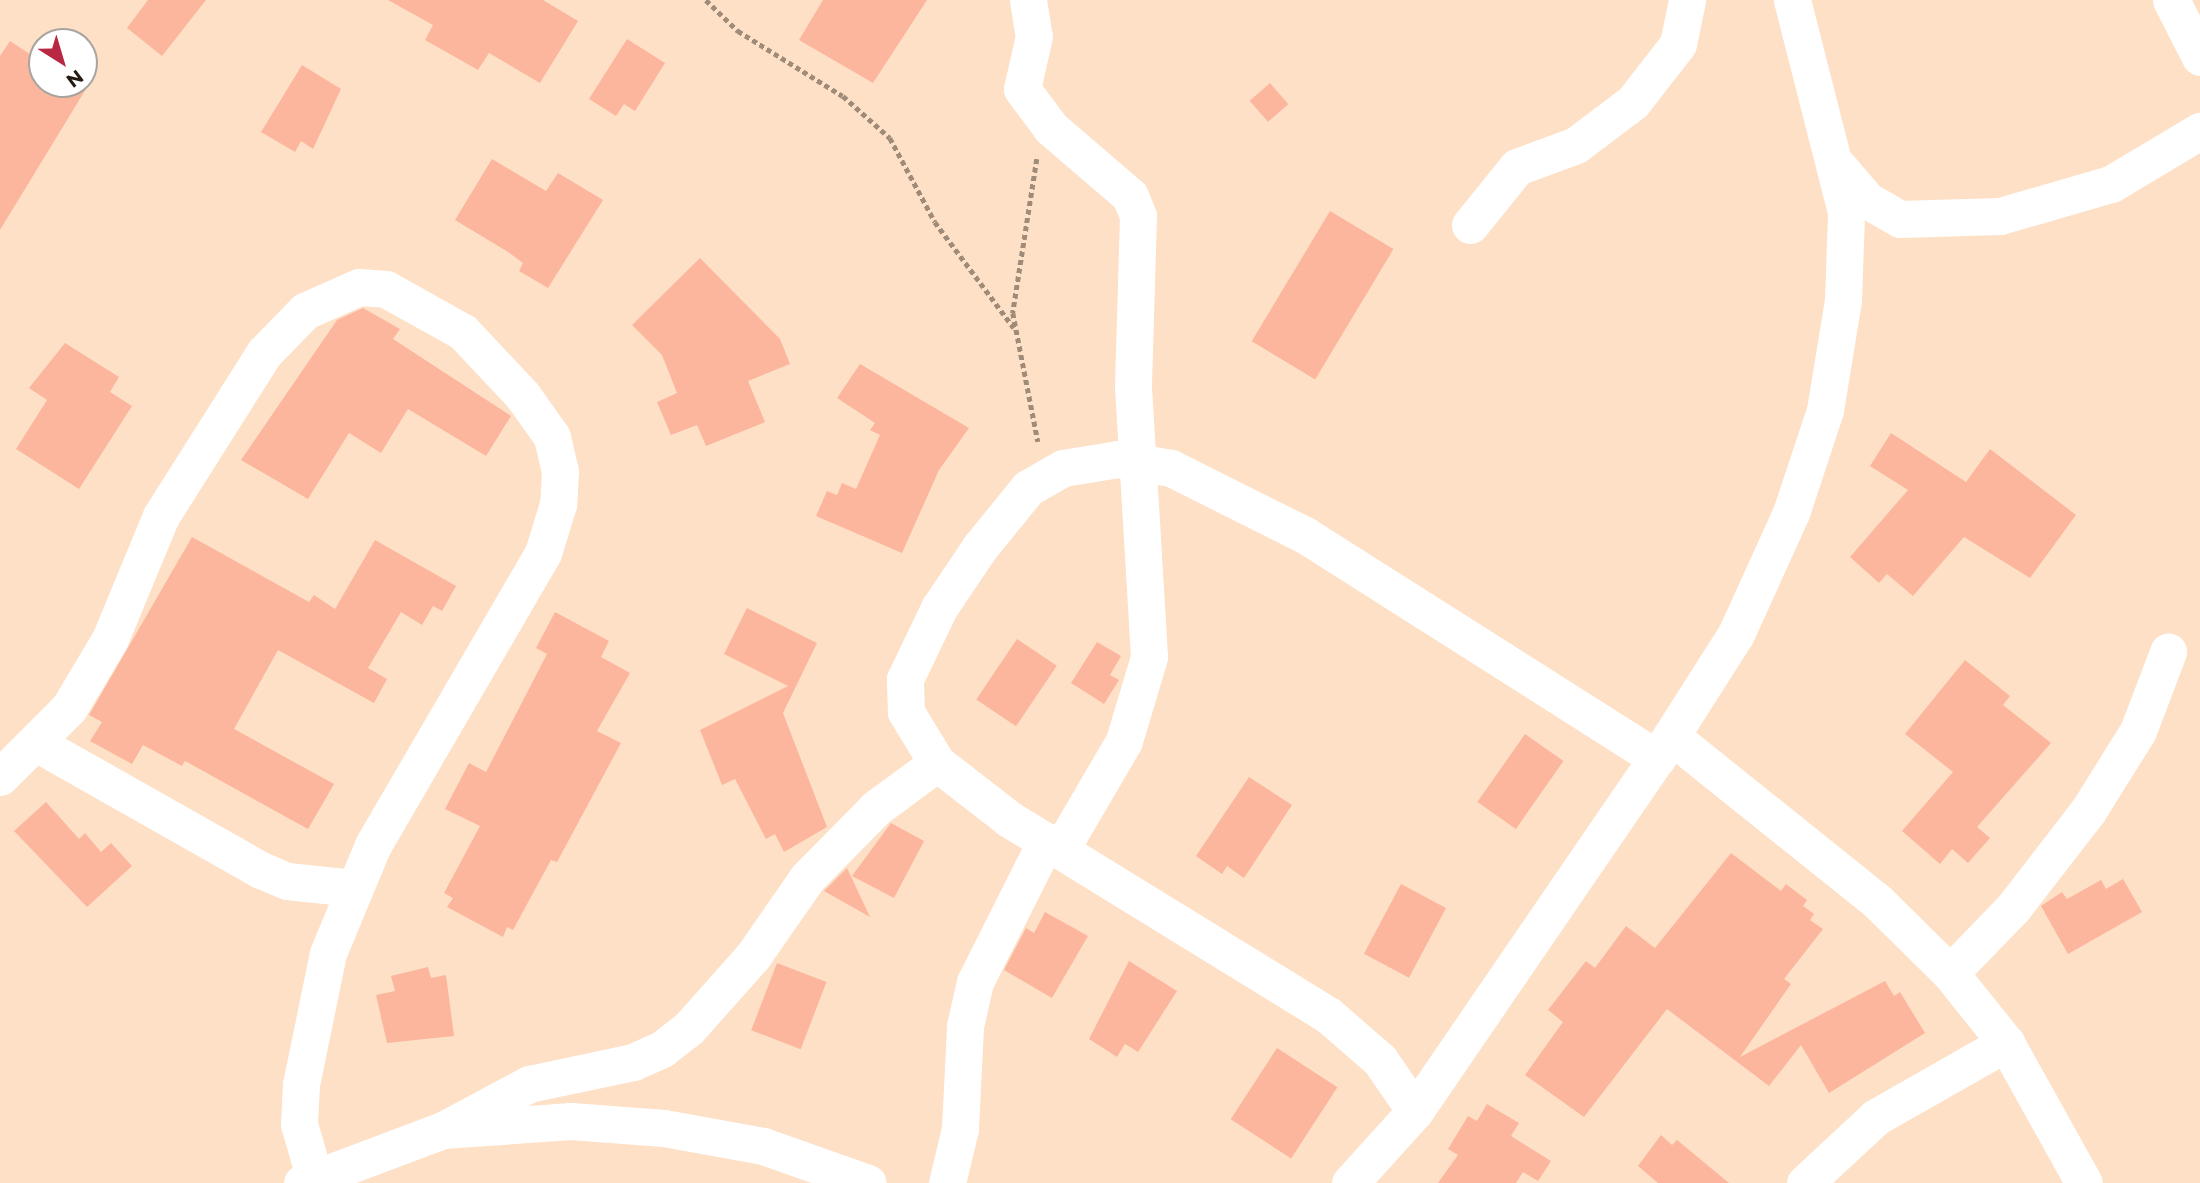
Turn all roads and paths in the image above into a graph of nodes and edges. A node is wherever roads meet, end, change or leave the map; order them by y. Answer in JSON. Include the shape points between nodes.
{"nodes":[{"id":1,"x":706,"y":0,"type":"edge"},
{"id":2,"x":1028,"y":0,"type":"edge"},
{"id":3,"x":1687,"y":0,"type":"edge"},
{"id":4,"x":1792,"y":0,"type":"edge"},
{"id":5,"x":2171,"y":0,"type":"edge"},
{"id":6,"x":2200,"y":57,"type":"edge"},
{"id":7,"x":1039,"y":113,"type":"junction"},
{"id":8,"x":2200,"y":131,"type":"edge"},
{"id":9,"x":1838,"y":165,"type":"junction"},
{"id":10,"x":1470,"y":225,"type":"dead end"},
{"id":11,"x":1014,"y":328,"type":"junction"},
{"id":12,"x":1140,"y":461,"type":"junction"},
{"id":13,"x":1028,"y":488,"type":"junction"},
{"id":14,"x":2168,"y":652,"type":"dead end"},
{"id":15,"x":38,"y":744,"type":"junction"},
{"id":16,"x":1664,"y":747,"type":"junction"},
{"id":17,"x":937,"y":763,"type":"junction"},
{"id":18,"x":0,"y":777,"type":"edge"},
{"id":19,"x":1054,"y":845,"type":"junction"},
{"id":20,"x":354,"y":888,"type":"junction"},
{"id":21,"x":1950,"y":973,"type":"junction"},
{"id":22,"x":2006,"y":1043,"type":"junction"},
{"id":23,"x":1415,"y":1111,"type":"junction"},
{"id":24,"x":443,"y":1130,"type":"junction"},
{"id":25,"x":308,"y":1180,"type":"edge"},
{"id":26,"x":867,"y":1183,"type":"edge"},
{"id":27,"x":947,"y":1183,"type":"edge"},
{"id":28,"x":1350,"y":1183,"type":"edge"},
{"id":29,"x":1805,"y":1183,"type":"edge"},
{"id":30,"x":2084,"y":1183,"type":"edge"}],
"edges":[{"from":1,"to":11,"type":"path","via":[[738,31],[843,96],[890,138],[935,222]]},
{"from":2,"to":7,"type":"street","via":[[1034,36],[1022,89]]},
{"from":3,"to":10,"type":"street","via":[[1678,44],[1633,102],[1576,145],[1517,167]]},
{"from":4,"to":9,"type":"street"},
{"from":5,"to":6,"type":"street"},
{"from":7,"to":11,"type":"path"},
{"from":7,"to":12,"type":"street","via":[[1137,211],[1133,387]]},
{"from":8,"to":9,"type":"street","via":[[2111,184],[2059,203],[1988,217],[1939,221],[1886,214]]},
{"from":9,"to":16,"type":"street","via":[[1846,212],[1843,300],[1825,410],[1791,513],[1736,634]]},
{"from":11,"to":13,"type":"path","via":[[1038,430]]},
{"from":12,"to":13,"type":"street","via":[[1082,462]]},
{"from":12,"to":16,"type":"street","via":[[1224,491],[1305,534]]},
{"from":12,"to":19,"type":"street","via":[[1149,657],[1141,698]]},
{"from":13,"to":17,"type":"street","via":[[939,608],[905,679],[906,712]]},
{"from":14,"to":21,"type":"street","via":[[2138,732],[2088,811],[2013,908]]},
{"from":15,"to":18,"type":"street"},
{"from":15,"to":20,"type":"street","via":[[261,870],[287,881]]},
{"from":15,"to":20,"type":"street","via":[[88,679],[161,516],[264,353],[305,310],[359,287],[386,289],[433,310],[463,332],[552,437],[560,471],[558,504],[543,553]]},
{"from":16,"to":21,"type":"street","via":[[1877,901]]},
{"from":16,"to":23,"type":"street"},
{"from":17,"to":19,"type":"street"},
{"from":17,"to":24,"type":"street","via":[[876,808],[808,877],[753,956],[689,1028],[633,1062],[529,1084]]},
{"from":19,"to":23,"type":"street","via":[[1328,1014],[1380,1060]]},
{"from":19,"to":27,"type":"street","via":[[975,982],[965,1026],[960,1129]]},
{"from":20,"to":25,"type":"street","via":[[328,953],[301,1084],[299,1124]]},
{"from":21,"to":22,"type":"street"},
{"from":22,"to":29,"type":"street","via":[[1876,1118]]},
{"from":22,"to":30,"type":"street"},
{"from":23,"to":28,"type":"street"},
{"from":24,"to":25,"type":"street"},
{"from":24,"to":26,"type":"street","via":[[571,1121],[664,1128],[763,1146]]}]}
